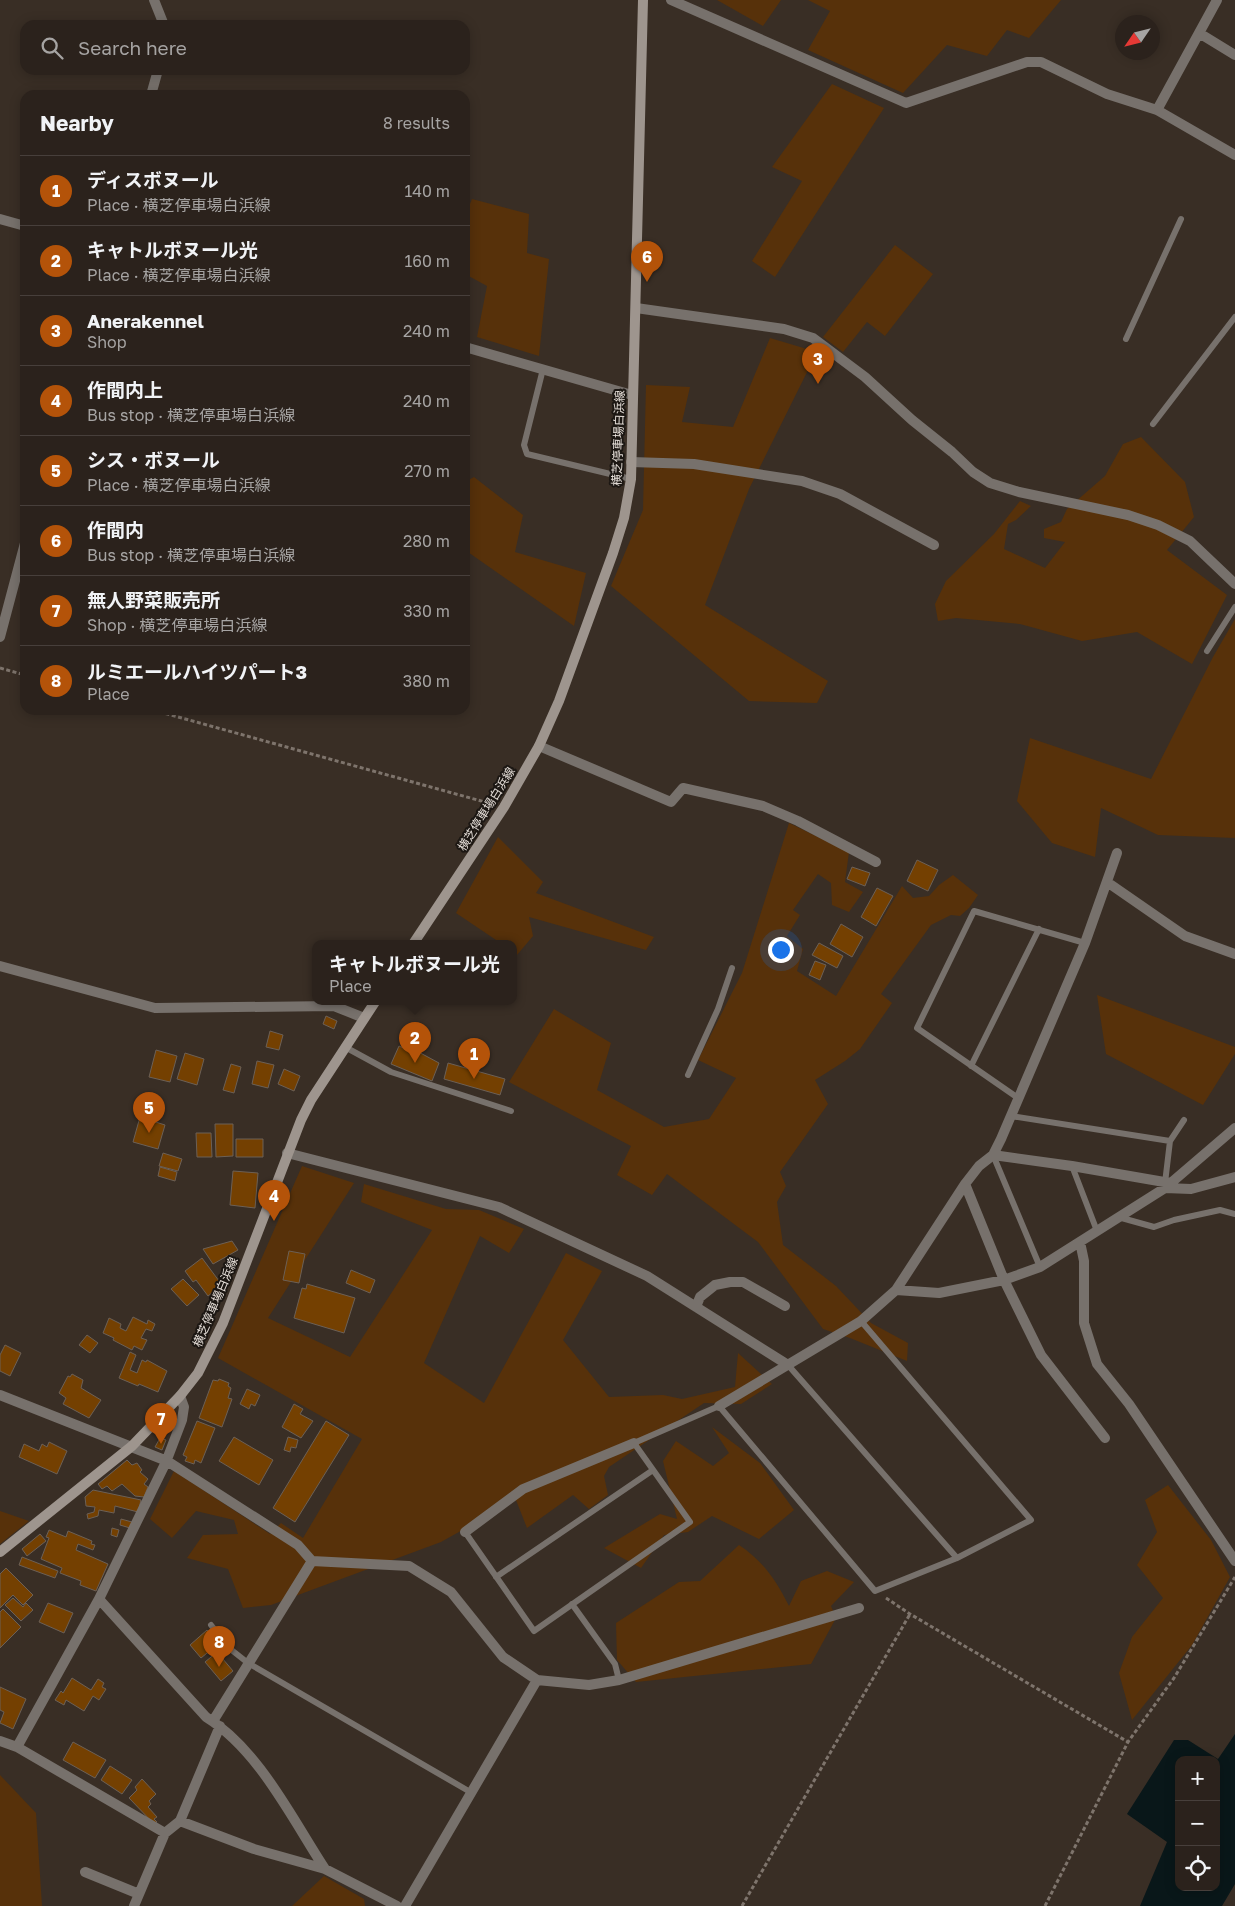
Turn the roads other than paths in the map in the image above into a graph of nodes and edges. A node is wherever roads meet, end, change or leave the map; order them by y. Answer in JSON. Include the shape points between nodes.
{"nodes":[{"id":1,"x":154,"y":0,"type":"edge"},
{"id":2,"x":643,"y":0,"type":"edge"},
{"id":3,"x":670,"y":0,"type":"edge"},
{"id":4,"x":1217,"y":0,"type":"edge"},
{"id":5,"x":162,"y":20,"type":"edge"},
{"id":6,"x":1199,"y":33,"type":"junction"},
{"id":7,"x":1235,"y":55,"type":"edge"},
{"id":8,"x":157,"y":75,"type":"edge"},
{"id":9,"x":152,"y":90,"type":"edge"},
{"id":10,"x":1157,"y":110,"type":"junction"},
{"id":11,"x":1235,"y":154,"type":"edge"},
{"id":12,"x":0,"y":219,"type":"edge"},
{"id":13,"x":1181,"y":219,"type":"dead end"},
{"id":14,"x":20,"y":225,"type":"edge"},
{"id":15,"x":636,"y":308,"type":"junction"},
{"id":16,"x":1235,"y":317,"type":"edge"},
{"id":17,"x":1126,"y":339,"type":"dead end"},
{"id":18,"x":470,"y":348,"type":"edge"},
{"id":19,"x":543,"y":368,"type":"junction"},
{"id":20,"x":632,"y":395,"type":"junction"},
{"id":21,"x":1152,"y":424,"type":"dead end"},
{"id":22,"x":631,"y":462,"type":"junction"},
{"id":23,"x":631,"y":479,"type":"junction"},
{"id":24,"x":934,"y":545,"type":"dead end"},
{"id":25,"x":20,"y":562,"type":"edge"},
{"id":26,"x":1235,"y":584,"type":"edge"},
{"id":27,"x":1235,"y":608,"type":"edge"},
{"id":28,"x":0,"y":637,"type":"edge"},
{"id":29,"x":1207,"y":651,"type":"dead end"},
{"id":30,"x":539,"y":746,"type":"junction"},
{"id":31,"x":1117,"y":853,"type":"dead end"},
{"id":32,"x":876,"y":862,"type":"dead end"},
{"id":33,"x":1107,"y":882,"type":"junction"},
{"id":34,"x":1039,"y":930,"type":"junction"},
{"id":35,"x":416,"y":940,"type":"edge"},
{"id":36,"x":1085,"y":943,"type":"junction"},
{"id":37,"x":1235,"y":954,"type":"edge"},
{"id":38,"x":0,"y":966,"type":"edge"},
{"id":39,"x":732,"y":968,"type":"dead end"},
{"id":40,"x":373,"y":1005,"type":"edge"},
{"id":41,"x":364,"y":1018,"type":"junction"},
{"id":42,"x":345,"y":1047,"type":"junction"},
{"id":43,"x":971,"y":1066,"type":"junction"},
{"id":44,"x":688,"y":1075,"type":"dead end"},
{"id":45,"x":1018,"y":1098,"type":"junction"},
{"id":46,"x":510,"y":1111,"type":"dead end"},
{"id":47,"x":1011,"y":1116,"type":"junction"},
{"id":48,"x":1184,"y":1120,"type":"dead end"},
{"id":49,"x":1235,"y":1128,"type":"edge"},
{"id":50,"x":1170,"y":1141,"type":"junction"},
{"id":51,"x":287,"y":1153,"type":"junction"},
{"id":52,"x":992,"y":1155,"type":"junction"},
{"id":53,"x":1072,"y":1166,"type":"junction"},
{"id":54,"x":1235,"y":1177,"type":"edge"},
{"id":55,"x":965,"y":1184,"type":"junction"},
{"id":56,"x":1166,"y":1185,"type":"junction"},
{"id":57,"x":1235,"y":1214,"type":"edge"},
{"id":58,"x":1118,"y":1218,"type":"junction"},
{"id":59,"x":1098,"y":1231,"type":"junction"},
{"id":60,"x":1080,"y":1242,"type":"junction"},
{"id":61,"x":1040,"y":1267,"type":"junction"},
{"id":62,"x":1004,"y":1280,"type":"junction"},
{"id":63,"x":896,"y":1290,"type":"junction"},
{"id":64,"x":785,"y":1306,"type":"dead end"},
{"id":65,"x":696,"y":1307,"type":"junction"},
{"id":66,"x":860,"y":1321,"type":"junction"},
{"id":67,"x":788,"y":1365,"type":"junction"},
{"id":68,"x":0,"y":1395,"type":"edge"},
{"id":69,"x":180,"y":1396,"type":"junction"},
{"id":70,"x":719,"y":1406,"type":"junction"},
{"id":71,"x":1105,"y":1438,"type":"dead end"},
{"id":72,"x":634,"y":1442,"type":"junction"},
{"id":73,"x":132,"y":1446,"type":"junction"},
{"id":74,"x":166,"y":1461,"type":"junction"},
{"id":75,"x":653,"y":1470,"type":"junction"},
{"id":76,"x":465,"y":1532,"type":"joint"},
{"id":77,"x":0,"y":1552,"type":"edge"},
{"id":78,"x":957,"y":1558,"type":"junction"},
{"id":79,"x":312,"y":1561,"type":"junction"},
{"id":80,"x":1235,"y":1561,"type":"edge"},
{"id":81,"x":496,"y":1577,"type":"junction"},
{"id":82,"x":99,"y":1599,"type":"junction"},
{"id":83,"x":572,"y":1604,"type":"junction"},
{"id":84,"x":859,"y":1608,"type":"dead end"},
{"id":85,"x":211,"y":1625,"type":"dead end"},
{"id":86,"x":248,"y":1663,"type":"junction"},
{"id":87,"x":537,"y":1680,"type":"junction"},
{"id":88,"x":619,"y":1680,"type":"junction"},
{"id":89,"x":217,"y":1724,"type":"junction"},
{"id":90,"x":0,"y":1741,"type":"edge"},
{"id":91,"x":17,"y":1747,"type":"junction"},
{"id":92,"x":472,"y":1793,"type":"junction"},
{"id":93,"x":180,"y":1821,"type":"junction"},
{"id":94,"x":165,"y":1832,"type":"junction"},
{"id":95,"x":325,"y":1869,"type":"junction"},
{"id":96,"x":85,"y":1872,"type":"dead end"},
{"id":97,"x":139,"y":1894,"type":"junction"},
{"id":98,"x":379,"y":1902,"type":"edge"},
{"id":99,"x":134,"y":1906,"type":"edge"},
{"id":100,"x":397,"y":1906,"type":"edge"},
{"id":101,"x":405,"y":1906,"type":"edge"}],
"edges":[{"from":1,"to":5,"type":"street"},
{"from":2,"to":15,"type":"main road","name":"横芝停車場白浜線"},
{"from":3,"to":10,"type":"street","via":[[906,103],[1027,62],[1041,62],[1108,94]]},
{"from":4,"to":6,"type":"street"},
{"from":6,"to":7,"type":"street"},
{"from":6,"to":10,"type":"street"},
{"from":8,"to":9,"type":"street"},
{"from":10,"to":11,"type":"street"},
{"from":12,"to":14,"type":"street"},
{"from":13,"to":17,"type":"lane"},
{"from":15,"to":20,"type":"main road","name":"横芝停車場白浜線"},
{"from":15,"to":26,"type":"street","via":[[784,329],[813,338],[865,376],[972,472],[990,483],[1128,515],[1158,526],[1190,541]]},
{"from":16,"to":21,"type":"lane"},
{"from":18,"to":19,"type":"street"},
{"from":19,"to":20,"type":"street"},
{"from":19,"to":23,"type":"lane","via":[[524,445],[527,454]]},
{"from":20,"to":22,"type":"main road","name":"横芝停車場白浜線"},
{"from":22,"to":23,"type":"main road","name":"横芝停車場白浜線"},
{"from":22,"to":24,"type":"street","via":[[694,464],[802,481],[840,494]]},
{"from":23,"to":30,"type":"main road","name":"横芝停車場白浜線","via":[[613,554]]},
{"from":25,"to":28,"type":"street"},
{"from":27,"to":29,"type":"lane"},
{"from":30,"to":32,"type":"street","via":[[671,802],[683,788],[763,806]]},
{"from":30,"to":35,"type":"main road","name":"横芝停車場白浜線","via":[[504,807]]},
{"from":31,"to":33,"type":"street"},
{"from":33,"to":36,"type":"street"},
{"from":33,"to":37,"type":"street","via":[[1185,936]]},
{"from":34,"to":36,"type":"lane"},
{"from":34,"to":43,"type":"lane"},
{"from":34,"to":43,"type":"lane","via":[[974,911],[917,1028]]},
{"from":36,"to":45,"type":"street"},
{"from":38,"to":41,"type":"street","via":[[155,1008],[334,1006]]},
{"from":39,"to":44,"type":"lane","via":[[718,1009]]},
{"from":40,"to":41,"type":"main road","name":"横芝停車場白浜線"},
{"from":41,"to":42,"type":"main road","name":"横芝停車場白浜線"},
{"from":42,"to":46,"type":"lane","via":[[391,1072]]},
{"from":42,"to":51,"type":"main road","name":"横芝停車場白浜線","via":[[311,1100]]},
{"from":43,"to":45,"type":"lane"},
{"from":45,"to":47,"type":"street"},
{"from":47,"to":50,"type":"lane"},
{"from":47,"to":52,"type":"street"},
{"from":48,"to":50,"type":"lane"},
{"from":49,"to":56,"type":"street"},
{"from":50,"to":56,"type":"lane"},
{"from":51,"to":65,"type":"street","via":[[499,1207],[647,1276]]},
{"from":51,"to":69,"type":"main road","name":"横芝停車場白浜線","via":[[223,1322],[198,1372]]},
{"from":52,"to":53,"type":"street"},
{"from":52,"to":55,"type":"street"},
{"from":52,"to":61,"type":"lane"},
{"from":53,"to":56,"type":"street"},
{"from":53,"to":59,"type":"lane"},
{"from":54,"to":56,"type":"street","via":[[1191,1189]]},
{"from":55,"to":62,"type":"street"},
{"from":55,"to":63,"type":"street"},
{"from":56,"to":58,"type":"street"},
{"from":57,"to":58,"type":"lane","via":[[1220,1210],[1154,1227]]},
{"from":58,"to":59,"type":"street"},
{"from":59,"to":60,"type":"street"},
{"from":60,"to":61,"type":"street"},
{"from":60,"to":80,"type":"street","via":[[1084,1261],[1084,1322],[1097,1364],[1129,1404]]},
{"from":61,"to":62,"type":"street"},
{"from":62,"to":63,"type":"street","via":[[939,1293]]},
{"from":62,"to":71,"type":"street","via":[[1041,1355]]},
{"from":63,"to":66,"type":"street"},
{"from":64,"to":65,"type":"street","via":[[742,1282],[730,1282],[715,1285],[700,1296]]},
{"from":65,"to":67,"type":"street"},
{"from":66,"to":67,"type":"street"},
{"from":66,"to":78,"type":"lane","via":[[1031,1520]]},
{"from":67,"to":70,"type":"street"},
{"from":67,"to":78,"type":"lane"},
{"from":68,"to":73,"type":"street"},
{"from":69,"to":73,"type":"main road","name":"横芝停車場白浜線"},
{"from":69,"to":74,"type":"street","via":[[184,1407],[182,1420]]},
{"from":70,"to":72,"type":"lane"},
{"from":70,"to":78,"type":"lane","via":[[875,1591]]},
{"from":72,"to":75,"type":"lane"},
{"from":72,"to":76,"type":"street","via":[[523,1489]]},
{"from":73,"to":74,"type":"street"},
{"from":73,"to":77,"type":"main road","name":"横芝停車場白浜線"},
{"from":74,"to":79,"type":"street","via":[[298,1545]]},
{"from":74,"to":82,"type":"street"},
{"from":75,"to":81,"type":"lane"},
{"from":75,"to":83,"type":"lane","via":[[690,1522]]},
{"from":76,"to":81,"type":"lane"},
{"from":79,"to":86,"type":"street"},
{"from":79,"to":87,"type":"street","via":[[409,1566],[451,1592],[503,1657]]},
{"from":81,"to":83,"type":"lane","via":[[534,1631]]},
{"from":82,"to":89,"type":"street","via":[[206,1716]]},
{"from":82,"to":91,"type":"street"},
{"from":83,"to":88,"type":"lane","via":[[615,1664]]},
{"from":84,"to":88,"type":"street"},
{"from":85,"to":86,"type":"lane","via":[[229,1648]]},
{"from":86,"to":89,"type":"street"},
{"from":86,"to":92,"type":"lane"},
{"from":87,"to":88,"type":"street","via":[[589,1685]]},
{"from":87,"to":92,"type":"street"},
{"from":89,"to":93,"type":"street"},
{"from":89,"to":95,"type":"street","via":[[250,1755]]},
{"from":90,"to":91,"type":"street"},
{"from":91,"to":94,"type":"street"},
{"from":92,"to":101,"type":"street"},
{"from":93,"to":94,"type":"street"},
{"from":93,"to":95,"type":"street","via":[[254,1849]]},
{"from":94,"to":97,"type":"street"},
{"from":95,"to":98,"type":"street"},
{"from":96,"to":97,"type":"street"},
{"from":97,"to":99,"type":"street"},
{"from":98,"to":100,"type":"street"}]}
